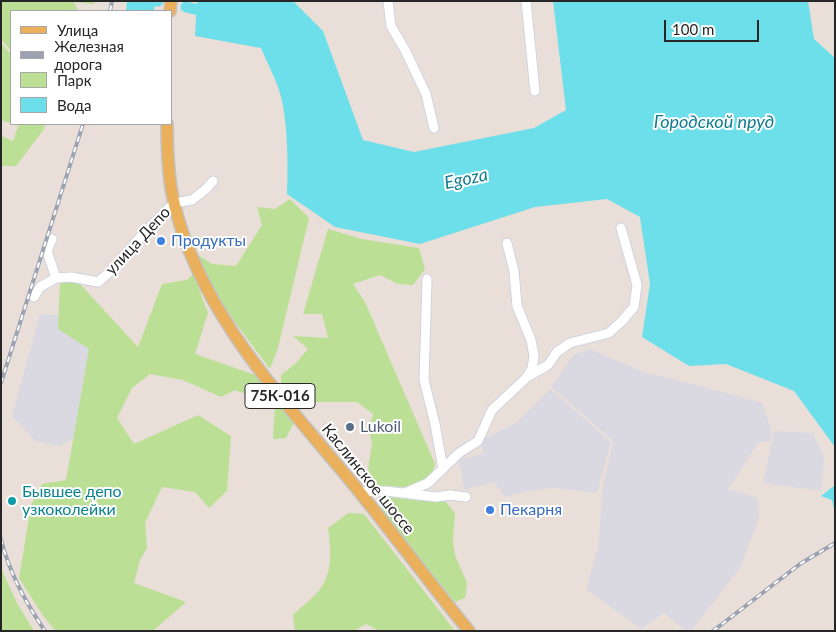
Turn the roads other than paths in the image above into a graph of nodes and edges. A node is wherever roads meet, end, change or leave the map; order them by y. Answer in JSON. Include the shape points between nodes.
{"nodes":[{"id":1,"x":388,"y":1,"type":"edge"},
{"id":2,"x":526,"y":1,"type":"edge"},
{"id":3,"x":535,"y":90,"type":"dead end"},
{"id":4,"x":167,"y":125,"type":"edge"},
{"id":5,"x":434,"y":128,"type":"dead end"},
{"id":6,"x":212,"y":181,"type":"dead end"},
{"id":7,"x":174,"y":203,"type":"junction"},
{"id":8,"x":621,"y":228,"type":"dead end"},
{"id":9,"x":52,"y":239,"type":"dead end"},
{"id":10,"x":507,"y":243,"type":"dead end"},
{"id":11,"x":56,"y":278,"type":"junction"},
{"id":12,"x":426,"y":279,"type":"dead end"},
{"id":13,"x":34,"y":297,"type":"dead end"},
{"id":14,"x":525,"y":379,"type":"junction"},
{"id":15,"x":443,"y":469,"type":"junction"},
{"id":16,"x":359,"y":492,"type":"junction"},
{"id":17,"x":405,"y":493,"type":"junction"},
{"id":18,"x":466,"y":497,"type":"dead end"},
{"id":19,"x":470,"y":631,"type":"edge"}],
"edges":[{"from":1,"to":5,"type":"street","via":[[391,26],[426,94]]},
{"from":2,"to":3,"type":"street"},
{"from":4,"to":7,"type":"main road","name":"Каслинское шоссе","number":"75К-016"},
{"from":6,"to":7,"type":"street","name":"улица Депо","via":[[192,200]]},
{"from":7,"to":11,"type":"street","name":"улица Депо","via":[[98,282]]},
{"from":7,"to":16,"type":"main road","name":"Каслинское шоссе","number":"75К-016","via":[[188,250],[224,320],[258,368]]},
{"from":8,"to":14,"type":"street","via":[[637,284],[634,306],[609,333],[570,342],[548,365]]},
{"from":9,"to":11,"type":"street","via":[[47,251]]},
{"from":10,"to":14,"type":"street","via":[[514,271],[517,306],[534,356],[532,369]]},
{"from":11,"to":13,"type":"street","via":[[40,287]]},
{"from":12,"to":15,"type":"street","via":[[424,380]]},
{"from":14,"to":15,"type":"street","via":[[492,410],[478,441]]},
{"from":15,"to":17,"type":"street","via":[[428,483]]},
{"from":16,"to":17,"type":"street"},
{"from":16,"to":19,"type":"main road","name":"Каслинское шоссе","number":"75К-016"},
{"from":17,"to":18,"type":"street"}]}
